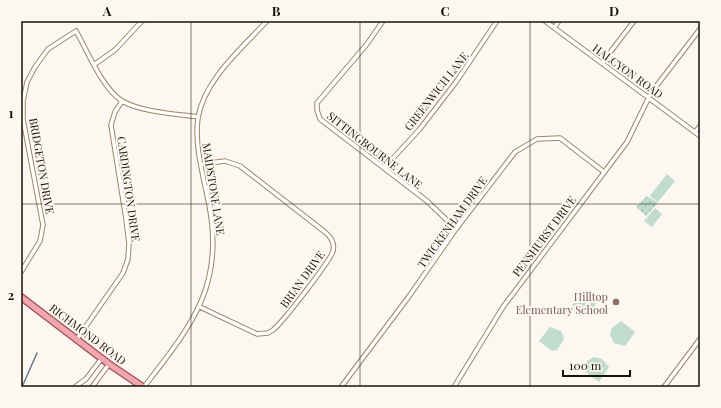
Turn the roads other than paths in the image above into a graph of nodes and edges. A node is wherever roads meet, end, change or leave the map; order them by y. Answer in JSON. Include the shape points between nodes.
{"nodes":[{"id":1,"x":142,"y":21,"type":"edge"},
{"id":2,"x":267,"y":21,"type":"edge"},
{"id":3,"x":383,"y":21,"type":"edge"},
{"id":4,"x":497,"y":21,"type":"edge"},
{"id":5,"x":545,"y":21,"type":"edge"},
{"id":6,"x":559,"y":21,"type":"edge"},
{"id":7,"x":634,"y":21,"type":"edge"},
{"id":8,"x":554,"y":28,"type":"junction"},
{"id":9,"x":700,"y":29,"type":"edge"},
{"id":10,"x":602,"y":63,"type":"junction"},
{"id":11,"x":95,"y":64,"type":"junction"},
{"id":12,"x":649,"y":97,"type":"junction"},
{"id":13,"x":122,"y":101,"type":"junction"},
{"id":14,"x":198,"y":117,"type":"junction"},
{"id":15,"x":700,"y":126,"type":"edge"},
{"id":16,"x":695,"y":132,"type":"junction"},
{"id":17,"x":700,"y":136,"type":"edge"},
{"id":18,"x":202,"y":164,"type":"junction"},
{"id":19,"x":384,"y":168,"type":"junction"},
{"id":20,"x":604,"y":172,"type":"junction"},
{"id":21,"x":456,"y":229,"type":"junction"},
{"id":22,"x":21,"y":272,"type":"edge"},
{"id":23,"x":21,"y":297,"type":"edge"},
{"id":24,"x":200,"y":308,"type":"junction"},
{"id":25,"x":77,"y":339,"type":"junction"},
{"id":26,"x":700,"y":339,"type":"edge"},
{"id":27,"x":102,"y":358,"type":"junction"},
{"id":28,"x":109,"y":364,"type":"junction"},
{"id":29,"x":75,"y":387,"type":"edge"},
{"id":30,"x":92,"y":387,"type":"edge"},
{"id":31,"x":143,"y":387,"type":"edge"},
{"id":32,"x":341,"y":387,"type":"edge"},
{"id":33,"x":454,"y":387,"type":"edge"},
{"id":34,"x":664,"y":387,"type":"edge"}],
"edges":[{"from":1,"to":11,"type":"street","via":[[115,50]]},
{"from":2,"to":14,"type":"street","name":"MAIDSTONE LANE","via":[[225,65],[214,81]]},
{"from":3,"to":19,"type":"street","name":"SITTINGBOURNE LANE","via":[[317,103],[317,110],[320,119]]},
{"from":4,"to":19,"type":"street","name":"GREENWICH LANE","via":[[456,82],[419,130]]},
{"from":5,"to":8,"type":"street","name":"HALCYON ROAD"},
{"from":6,"to":8,"type":"street"},
{"from":7,"to":10,"type":"street"},
{"from":8,"to":10,"type":"street","name":"HALCYON ROAD"},
{"from":9,"to":12,"type":"street","name":"PENSHURST DRIVE"},
{"from":10,"to":12,"type":"street","name":"HALCYON ROAD"},
{"from":11,"to":13,"type":"street","via":[[104,82]]},
{"from":11,"to":22,"type":"street","name":"BRIDGETON DRIVE","via":[[76,31],[48,49],[28,82],[23,101],[23,119],[43,225],[40,241]]},
{"from":12,"to":16,"type":"street","name":"HALCYON ROAD"},
{"from":12,"to":20,"type":"street","name":"PENSHURST DRIVE","via":[[627,142]]},
{"from":13,"to":14,"type":"street","via":[[139,108]]},
{"from":13,"to":25,"type":"street","name":"CARDINGTON DRIVE","via":[[111,125],[126,219],[128,259],[123,273]]},
{"from":14,"to":18,"type":"street","name":"MAIDSTONE LANE"},
{"from":15,"to":16,"type":"street"},
{"from":16,"to":17,"type":"street","name":"HALCYON ROAD"},
{"from":18,"to":24,"type":"street","name":"MAIDSTONE LANE","via":[[212,216],[214,244],[211,269]]},
{"from":18,"to":24,"type":"street","name":"BRIAN DRIVE","via":[[224,161],[243,168],[325,232],[332,240],[333,246],[328,261],[273,330],[257,334]]},
{"from":19,"to":21,"type":"street","name":"SITTINGBOURNE LANE","via":[[427,201]]},
{"from":20,"to":21,"type":"street","name":"TWICKENHAM DRIVE","via":[[560,138],[546,137],[530,141],[515,152]]},
{"from":20,"to":33,"type":"street","name":"PENSHURST DRIVE","via":[[503,307]]},
{"from":21,"to":32,"type":"street","name":"TWICKENHAM DRIVE"},
{"from":23,"to":25,"type":"main road","name":"RICHMOND ROAD"},
{"from":24,"to":31,"type":"street","name":"MAIDSTONE LANE","via":[[183,335]]},
{"from":25,"to":27,"type":"main road","name":"RICHMOND ROAD"},
{"from":26,"to":34,"type":"street"},
{"from":27,"to":28,"type":"main road","name":"RICHMOND ROAD"},
{"from":27,"to":29,"type":"street"},
{"from":28,"to":30,"type":"street"},
{"from":28,"to":31,"type":"main road","name":"RICHMOND ROAD"}]}
